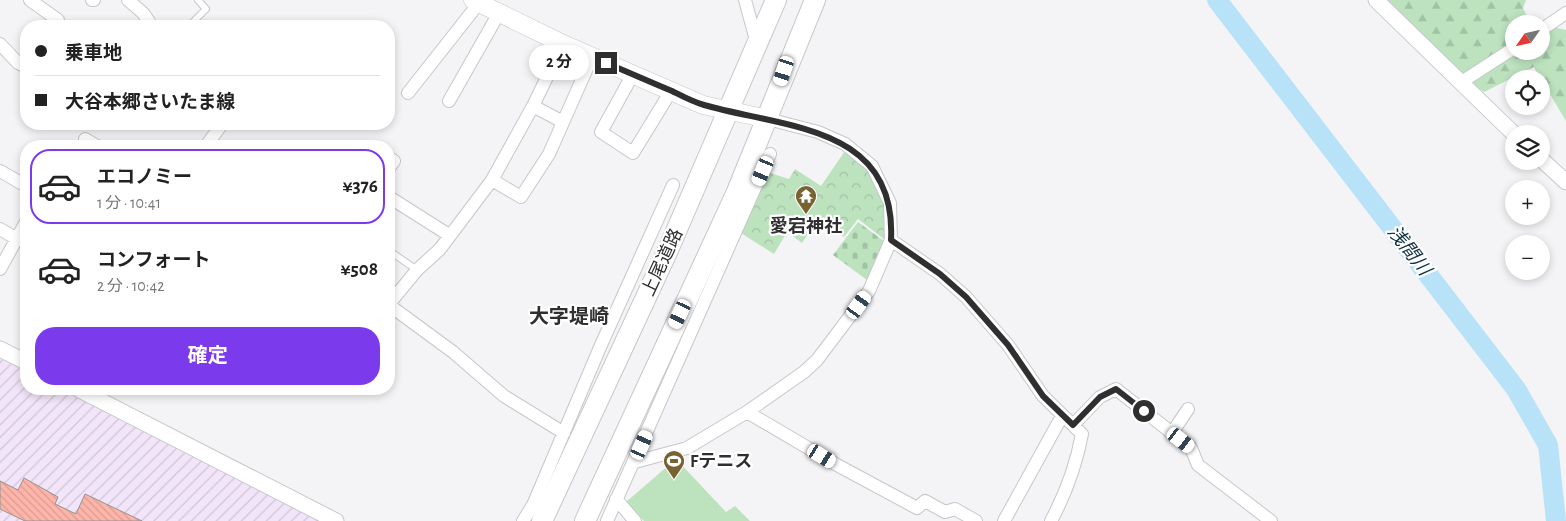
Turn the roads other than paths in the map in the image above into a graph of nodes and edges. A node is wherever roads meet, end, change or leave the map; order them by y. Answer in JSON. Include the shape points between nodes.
{"nodes":[{"id":1,"x":30,"y":0,"type":"edge"},
{"id":2,"x":198,"y":0,"type":"edge"},
{"id":3,"x":745,"y":0,"type":"edge"},
{"id":4,"x":776,"y":0,"type":"edge"},
{"id":5,"x":815,"y":0,"type":"edge"},
{"id":6,"x":1376,"y":0,"type":"edge"},
{"id":7,"x":476,"y":1,"type":"edge"},
{"id":8,"x":136,"y":3,"type":"edge"},
{"id":9,"x":498,"y":13,"type":"junction"},
{"id":10,"x":1566,"y":13,"type":"edge"},
{"id":11,"x":58,"y":20,"type":"edge"},
{"id":12,"x":148,"y":20,"type":"edge"},
{"id":13,"x":195,"y":20,"type":"edge"},
{"id":14,"x":1550,"y":24,"type":"edge"},
{"id":15,"x":0,"y":44,"type":"edge"},
{"id":16,"x":563,"y":44,"type":"junction"},
{"id":17,"x":756,"y":44,"type":"junction"},
{"id":18,"x":1505,"y":54,"type":"edge"},
{"id":19,"x":592,"y":57,"type":"junction"},
{"id":20,"x":20,"y":64,"type":"edge"},
{"id":21,"x":633,"y":74,"type":"junction"},
{"id":22,"x":1460,"y":83,"type":"junction"},
{"id":23,"x":671,"y":91,"type":"junction"},
{"id":24,"x":408,"y":92,"type":"dead end"},
{"id":25,"x":449,"y":101,"type":"dead end"},
{"id":26,"x":533,"y":106,"type":"junction"},
{"id":27,"x":730,"y":110,"type":"junction"},
{"id":28,"x":768,"y":119,"type":"junction"},
{"id":29,"x":563,"y":122,"type":"junction"},
{"id":30,"x":1505,"y":126,"type":"edge"},
{"id":31,"x":770,"y":154,"type":"dead end"},
{"id":32,"x":1550,"y":167,"type":"edge"},
{"id":33,"x":0,"y":171,"type":"edge"},
{"id":34,"x":492,"y":180,"type":"junction"},
{"id":35,"x":1566,"y":182,"type":"edge"},
{"id":36,"x":20,"y":183,"type":"edge"},
{"id":37,"x":673,"y":186,"type":"dead end"},
{"id":38,"x":742,"y":200,"type":"junction"},
{"id":39,"x":395,"y":201,"type":"edge"},
{"id":40,"x":0,"y":230,"type":"edge"},
{"id":41,"x":20,"y":233,"type":"edge"},
{"id":42,"x":450,"y":235,"type":"junction"},
{"id":43,"x":17,"y":239,"type":"junction"},
{"id":44,"x":891,"y":240,"type":"junction"},
{"id":45,"x":668,"y":250,"type":"junction"},
{"id":46,"x":643,"y":252,"type":"junction"},
{"id":47,"x":395,"y":255,"type":"edge"},
{"id":48,"x":0,"y":269,"type":"edge"},
{"id":49,"x":417,"y":270,"type":"junction"},
{"id":50,"x":395,"y":297,"type":"edge"},
{"id":51,"x":395,"y":308,"type":"edge"},
{"id":52,"x":0,"y":349,"type":"edge"},
{"id":53,"x":20,"y":359,"type":"edge"},
{"id":54,"x":90,"y":395,"type":"edge"},
{"id":55,"x":1188,"y":410,"type":"dead end"},
{"id":56,"x":747,"y":412,"type":"junction"},
{"id":57,"x":1062,"y":416,"type":"junction"},
{"id":58,"x":1073,"y":425,"type":"junction"},
{"id":59,"x":564,"y":433,"type":"junction"},
{"id":60,"x":1172,"y":433,"type":"junction"},
{"id":61,"x":634,"y":462,"type":"junction"},
{"id":62,"x":616,"y":499,"type":"junction"},
{"id":63,"x":541,"y":512,"type":"edge"},
{"id":64,"x":336,"y":521,"type":"edge"},
{"id":65,"x":523,"y":521,"type":"edge"},
{"id":66,"x":585,"y":521,"type":"edge"},
{"id":67,"x":607,"y":521,"type":"edge"},
{"id":68,"x":635,"y":521,"type":"edge"},
{"id":69,"x":976,"y":521,"type":"edge"},
{"id":70,"x":1004,"y":521,"type":"edge"},
{"id":71,"x":1051,"y":521,"type":"edge"},
{"id":72,"x":1271,"y":521,"type":"edge"}],
"edges":[{"from":1,"to":11,"type":"street"},
{"from":2,"to":13,"type":"lane","via":[[206,9]]},
{"from":3,"to":17,"type":"street"},
{"from":4,"to":17,"type":"highway","name":"上尾道路"},
{"from":5,"to":28,"type":"highway","via":[[784,71]]},
{"from":6,"to":22,"type":"street"},
{"from":7,"to":9,"type":"main road"},
{"from":7,"to":24,"type":"street"},
{"from":8,"to":12,"type":"street"},
{"from":9,"to":16,"type":"main road"},
{"from":9,"to":25,"type":"street"},
{"from":10,"to":14,"type":"street"},
{"from":15,"to":20,"type":"street"},
{"from":16,"to":19,"type":"main road"},
{"from":16,"to":26,"type":"street"},
{"from":17,"to":27,"type":"highway","name":"上尾道路"},
{"from":18,"to":22,"type":"street"},
{"from":19,"to":21,"type":"main road"},
{"from":19,"to":29,"type":"street"},
{"from":21,"to":23,"type":"main road"},
{"from":21,"to":23,"type":"street","via":[[601,132],[633,153]]},
{"from":22,"to":30,"type":"street"},
{"from":23,"to":27,"type":"main road","via":[[703,105]]},
{"from":26,"to":29,"type":"street"},
{"from":26,"to":34,"type":"street"},
{"from":27,"to":28,"type":"main road"},
{"from":27,"to":45,"type":"highway","name":"上尾道路"},
{"from":28,"to":38,"type":"highway"},
{"from":28,"to":44,"type":"street","via":[[818,132],[845,144],[872,166],[890,203]]},
{"from":29,"to":34,"type":"street","via":[[549,154],[521,197]]},
{"from":31,"to":38,"type":"street"},
{"from":32,"to":35,"type":"street"},
{"from":33,"to":36,"type":"street"},
{"from":34,"to":42,"type":"street"},
{"from":37,"to":46,"type":"street"},
{"from":38,"to":61,"type":"street"},
{"from":38,"to":66,"type":"highway"},
{"from":39,"to":42,"type":"street"},
{"from":40,"to":43,"type":"street"},
{"from":41,"to":43,"type":"street"},
{"from":42,"to":49,"type":"street"},
{"from":43,"to":48,"type":"street"},
{"from":44,"to":56,"type":"street","via":[[869,291],[817,360]]},
{"from":44,"to":57,"type":"street","via":[[940,274],[966,297],[1008,345],[1043,396]]},
{"from":45,"to":46,"type":"street"},
{"from":45,"to":63,"type":"highway","name":"上尾道路"},
{"from":46,"to":59,"type":"street"},
{"from":47,"to":49,"type":"lane"},
{"from":49,"to":50,"type":"street"},
{"from":51,"to":59,"type":"street","via":[[504,396]]},
{"from":52,"to":53,"type":"street"},
{"from":54,"to":64,"type":"street"},
{"from":55,"to":60,"type":"street"},
{"from":56,"to":61,"type":"street","via":[[687,448]]},
{"from":56,"to":69,"type":"street","via":[[917,508],[925,501],[945,512],[955,509]]},
{"from":57,"to":58,"type":"street"},
{"from":57,"to":70,"type":"street"},
{"from":58,"to":60,"type":"street","via":[[1100,397],[1116,389]]},
{"from":58,"to":71,"type":"street","via":[[1082,434],[1077,463]]},
{"from":59,"to":63,"type":"street"},
{"from":60,"to":72,"type":"street","via":[[1191,448],[1198,465]]},
{"from":61,"to":62,"type":"street"},
{"from":62,"to":67,"type":"street"},
{"from":62,"to":68,"type":"street"},
{"from":63,"to":65,"type":"street"}]}
